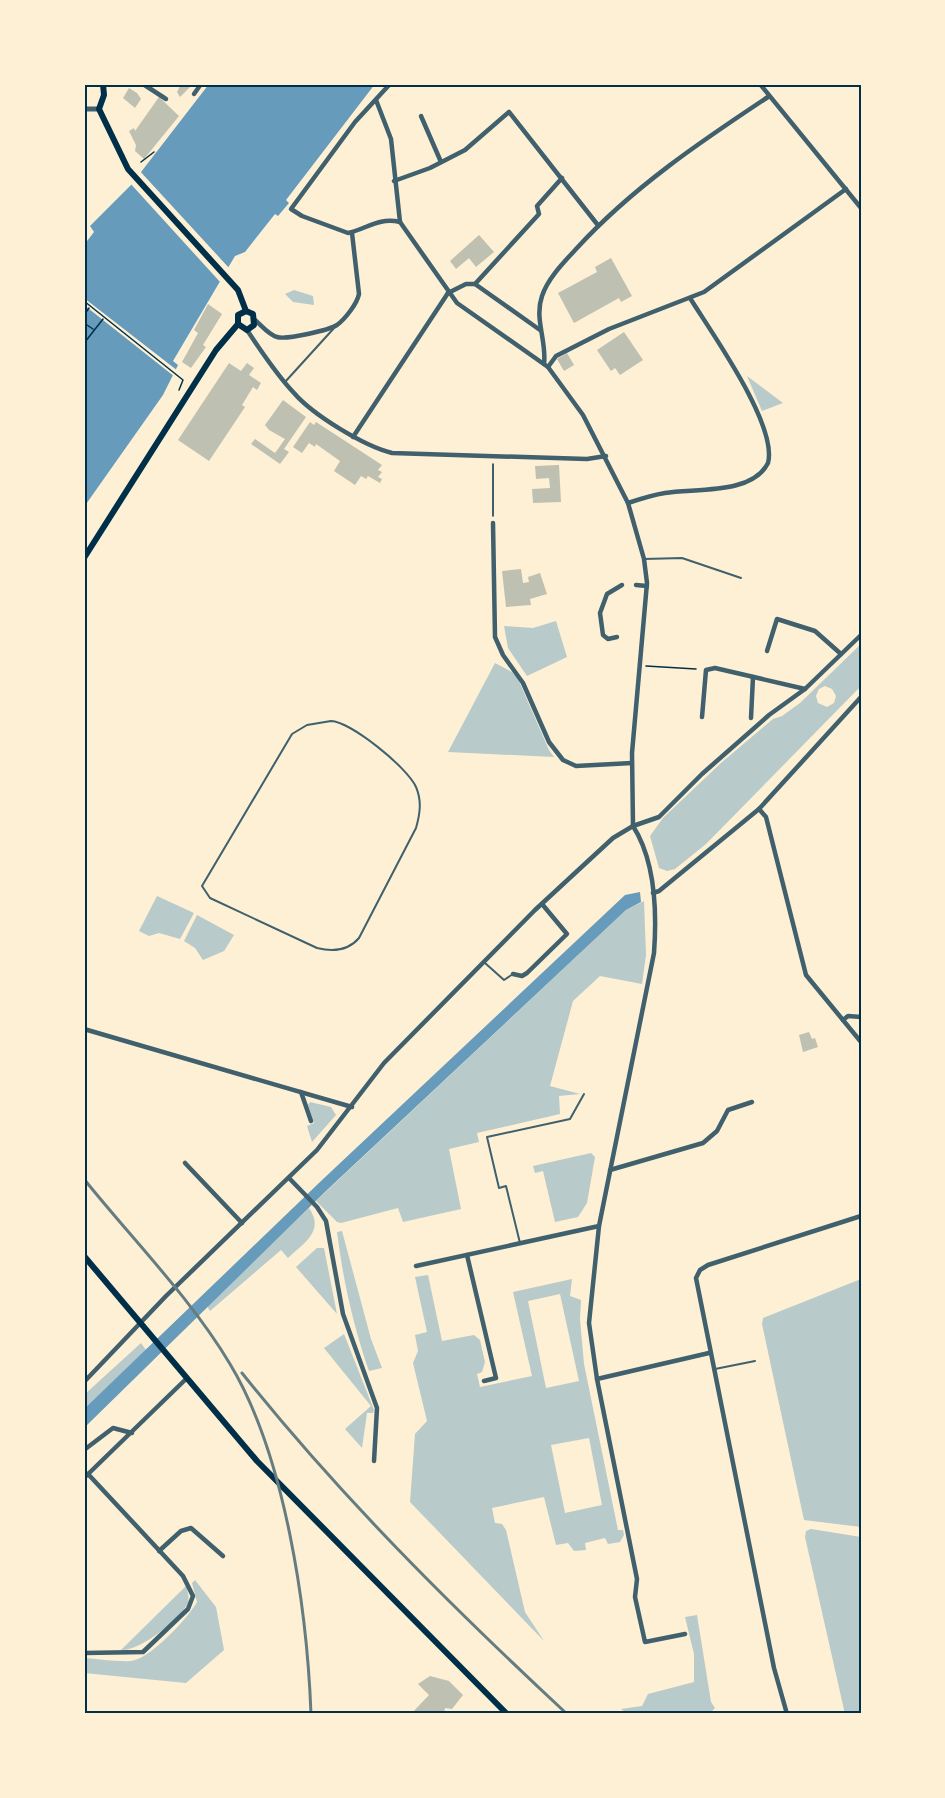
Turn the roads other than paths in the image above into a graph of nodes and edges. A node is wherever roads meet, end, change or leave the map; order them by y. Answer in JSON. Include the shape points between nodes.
{"nodes":[{"id":1,"x":103,"y":84,"type":"edge"},
{"id":2,"x":145,"y":84,"type":"edge"},
{"id":3,"x":201,"y":84,"type":"edge"},
{"id":4,"x":390,"y":84,"type":"edge"},
{"id":5,"x":760,"y":84,"type":"edge"},
{"id":6,"x":194,"y":93,"type":"dead end"},
{"id":7,"x":768,"y":97,"type":"junction"},
{"id":8,"x":166,"y":99,"type":"dead end"},
{"id":9,"x":376,"y":100,"type":"junction"},
{"id":10,"x":84,"y":109,"type":"edge"},
{"id":11,"x":99,"y":109,"type":"junction"},
{"id":12,"x":421,"y":116,"type":"dead end"},
{"id":13,"x":441,"y":162,"type":"junction"},
{"id":14,"x":562,"y":178,"type":"junction"},
{"id":15,"x":394,"y":181,"type":"junction"},
{"id":16,"x":846,"y":189,"type":"junction"},
{"id":17,"x":861,"y":208,"type":"edge"},
{"id":18,"x":399,"y":222,"type":"junction"},
{"id":19,"x":597,"y":224,"type":"junction"},
{"id":20,"x":352,"y":232,"type":"junction"},
{"id":21,"x":475,"y":284,"type":"junction"},
{"id":22,"x":448,"y":293,"type":"junction"},
{"id":23,"x":690,"y":298,"type":"junction"},
{"id":24,"x":246,"y":311,"type":"junction"},
{"id":25,"x":255,"y":320,"type":"junction"},
{"id":26,"x":238,"y":324,"type":"junction"},
{"id":27,"x":336,"y":325,"type":"junction"},
{"id":28,"x":247,"y":330,"type":"junction"},
{"id":29,"x":540,"y":330,"type":"junction"},
{"id":30,"x":546,"y":365,"type":"junction"},
{"id":31,"x":285,"y":382,"type":"junction"},
{"id":32,"x":353,"y":437,"type":"junction"},
{"id":33,"x":606,"y":456,"type":"junction"},
{"id":34,"x":628,"y":503,"type":"junction"},
{"id":35,"x":493,"y":523,"type":"road end"},
{"id":36,"x":84,"y":558,"type":"edge"},
{"id":37,"x":644,"y":559,"type":"junction"},
{"id":38,"x":741,"y":578,"type":"dead end"},
{"id":39,"x":621,"y":585,"type":"dead end"},
{"id":40,"x":636,"y":585,"type":"dead end"},
{"id":41,"x":647,"y":586,"type":"junction"},
{"id":42,"x":644,"y":634,"type":"junction"},
{"id":43,"x":861,"y":634,"type":"edge"},
{"id":44,"x":636,"y":635,"type":"dead end"},
{"id":45,"x":617,"y":637,"type":"dead end"},
{"id":46,"x":767,"y":651,"type":"dead end"},
{"id":47,"x":841,"y":654,"type":"junction"},
{"id":48,"x":753,"y":677,"type":"junction"},
{"id":49,"x":805,"y":689,"type":"junction"},
{"id":50,"x":861,"y":697,"type":"edge"},
{"id":51,"x":702,"y":717,"type":"dead end"},
{"id":52,"x":751,"y":718,"type":"dead end"},
{"id":53,"x":344,"y":723,"type":"joint"},
{"id":54,"x":632,"y":763,"type":"junction"},
{"id":55,"x":759,"y":809,"type":"junction"},
{"id":56,"x":633,"y":826,"type":"junction"},
{"id":57,"x":653,"y":891,"type":"junction"},
{"id":58,"x":542,"y":904,"type":"junction"},
{"id":59,"x":484,"y":962,"type":"junction"},
{"id":60,"x":513,"y":974,"type":"joint"},
{"id":61,"x":861,"y":1017,"type":"edge"},
{"id":62,"x":843,"y":1020,"type":"junction"},
{"id":63,"x":84,"y":1029,"type":"edge"},
{"id":64,"x":861,"y":1042,"type":"edge"},
{"id":65,"x":301,"y":1092,"type":"junction"},
{"id":66,"x":584,"y":1094,"type":"dead end"},
{"id":67,"x":752,"y":1102,"type":"dead end"},
{"id":68,"x":352,"y":1107,"type":"junction"},
{"id":69,"x":311,"y":1121,"type":"dead end"},
{"id":70,"x":185,"y":1163,"type":"dead end"},
{"id":71,"x":610,"y":1170,"type":"junction"},
{"id":72,"x":289,"y":1178,"type":"junction"},
{"id":73,"x":861,"y":1216,"type":"edge"},
{"id":74,"x":242,"y":1223,"type":"junction"},
{"id":75,"x":599,"y":1226,"type":"junction"},
{"id":76,"x":519,"y":1243,"type":"junction"},
{"id":77,"x":467,"y":1255,"type":"junction"},
{"id":78,"x":84,"y":1256,"type":"edge"},
{"id":79,"x":416,"y":1266,"type":"dead end"},
{"id":80,"x":141,"y":1326,"type":"junction"},
{"id":81,"x":710,"y":1353,"type":"junction"},
{"id":82,"x":755,"y":1361,"type":"dead end"},
{"id":83,"x":713,"y":1369,"type":"junction"},
{"id":84,"x":186,"y":1379,"type":"junction"},
{"id":85,"x":597,"y":1379,"type":"junction"},
{"id":86,"x":484,"y":1381,"type":"dead end"},
{"id":87,"x":84,"y":1382,"type":"edge"},
{"id":88,"x":132,"y":1433,"type":"junction"},
{"id":89,"x":84,"y":1450,"type":"edge"},
{"id":90,"x":374,"y":1461,"type":"dead end"},
{"id":91,"x":86,"y":1476,"type":"edge"},
{"id":92,"x":159,"y":1551,"type":"junction"},
{"id":93,"x":223,"y":1556,"type":"dead end"},
{"id":94,"x":685,"y":1634,"type":"dead end"},
{"id":95,"x":84,"y":1653,"type":"edge"},
{"id":96,"x":507,"y":1714,"type":"edge"},
{"id":97,"x":787,"y":1714,"type":"edge"}],
"edges":[{"from":1,"to":11,"type":"main road"},
{"from":2,"to":8,"type":"street"},
{"from":3,"to":6,"type":"street"},
{"from":4,"to":9,"type":"street"},
{"from":5,"to":7,"type":"street"},
{"from":7,"to":16,"type":"street"},
{"from":7,"to":19,"type":"street","via":[[676,160]]},
{"from":9,"to":15,"type":"street","via":[[391,139]]},
{"from":9,"to":20,"type":"street","via":[[355,122],[291,209],[313,221]]},
{"from":10,"to":11,"type":"street"},
{"from":11,"to":24,"type":"main road","via":[[128,169],[229,279]]},
{"from":12,"to":13,"type":"street"},
{"from":13,"to":14,"type":"street","via":[[465,150],[509,112]]},
{"from":13,"to":15,"type":"street"},
{"from":14,"to":19,"type":"street"},
{"from":14,"to":21,"type":"street","via":[[537,206],[538,213]]},
{"from":15,"to":18,"type":"street"},
{"from":16,"to":17,"type":"street"},
{"from":16,"to":23,"type":"street","via":[[704,292]]},
{"from":18,"to":20,"type":"street","via":[[366,225]]},
{"from":18,"to":22,"type":"street"},
{"from":19,"to":29,"type":"street","via":[[546,287],[539,307]]},
{"from":20,"to":27,"type":"street","via":[[359,294]]},
{"from":21,"to":22,"type":"street"},
{"from":21,"to":29,"type":"street"},
{"from":22,"to":30,"type":"street"},
{"from":22,"to":32,"type":"street"},
{"from":23,"to":30,"type":"street","via":[[638,316],[556,356]]},
{"from":23,"to":34,"type":"street","via":[[747,389],[769,458],[758,476],[743,484],[665,493]]},
{"from":24,"to":25,"type":"main road"},
{"from":24,"to":26,"type":"main road","via":[[238,315]]},
{"from":25,"to":27,"type":"street","via":[[280,338]]},
{"from":25,"to":28,"type":"main road"},
{"from":26,"to":28,"type":"main road"},
{"from":26,"to":36,"type":"main road","via":[[216,350]]},
{"from":27,"to":31,"type":"lane"},
{"from":28,"to":31,"type":"street"},
{"from":29,"to":30,"type":"street"},
{"from":30,"to":33,"type":"street","via":[[583,415]]},
{"from":31,"to":32,"type":"street","via":[[297,397]]},
{"from":32,"to":33,"type":"street","via":[[392,453],[587,459]]},
{"from":33,"to":34,"type":"street"},
{"from":34,"to":37,"type":"street"},
{"from":35,"to":54,"type":"street","via":[[495,637],[523,683],[549,742],[563,760],[576,766]]},
{"from":37,"to":38,"type":"lane","via":[[682,558]]},
{"from":37,"to":41,"type":"street"},
{"from":39,"to":45,"type":"street","via":[[607,594],[600,613],[603,635],[608,639]]},
{"from":40,"to":41,"type":"street"},
{"from":41,"to":42,"type":"street"},
{"from":42,"to":44,"type":"street"},
{"from":42,"to":54,"type":"street"},
{"from":43,"to":47,"type":"street"},
{"from":46,"to":47,"type":"street","via":[[777,619],[815,631]]},
{"from":47,"to":49,"type":"street"},
{"from":48,"to":49,"type":"street"},
{"from":48,"to":51,"type":"street","via":[[715,668],[706,670]]},
{"from":48,"to":52,"type":"street"},
{"from":49,"to":56,"type":"street","via":[[742,738],[659,817]]},
{"from":50,"to":55,"type":"street"},
{"from":53,"to":53,"type":"lane","via":[[405,771],[416,786],[420,809],[416,828],[359,938],[333,951],[317,948],[210,898],[202,886],[292,734],[315,722]]},
{"from":54,"to":56,"type":"street"},
{"from":55,"to":57,"type":"street","via":[[659,891]]},
{"from":55,"to":62,"type":"street","via":[[766,817],[806,975]]},
{"from":56,"to":57,"type":"street","via":[[642,840]]},
{"from":56,"to":58,"type":"street","via":[[613,838]]},
{"from":57,"to":71,"type":"street","via":[[656,919],[652,973]]},
{"from":58,"to":59,"type":"street"},
{"from":58,"to":60,"type":"street","via":[[567,934],[527,973]]},
{"from":59,"to":60,"type":"lane","via":[[500,979]]},
{"from":59,"to":68,"type":"street","via":[[384,1063]]},
{"from":61,"to":62,"type":"street","via":[[848,1016]]},
{"from":62,"to":64,"type":"street"},
{"from":63,"to":65,"type":"street"},
{"from":65,"to":68,"type":"street"},
{"from":65,"to":69,"type":"street"},
{"from":66,"to":76,"type":"lane","via":[[570,1119],[487,1137],[499,1188],[506,1186]]},
{"from":67,"to":71,"type":"street","via":[[728,1110],[717,1131],[703,1143]]},
{"from":68,"to":72,"type":"street"},
{"from":70,"to":74,"type":"street"},
{"from":71,"to":75,"type":"street"},
{"from":72,"to":74,"type":"street"},
{"from":72,"to":90,"type":"street","via":[[326,1221],[340,1300],[378,1412]]},
{"from":73,"to":81,"type":"street","via":[[738,1254],[700,1270],[696,1283]]},
{"from":74,"to":80,"type":"street","via":[[166,1296]]},
{"from":75,"to":76,"type":"street"},
{"from":75,"to":85,"type":"street","via":[[589,1323]]},
{"from":76,"to":77,"type":"street"},
{"from":77,"to":79,"type":"street"},
{"from":77,"to":86,"type":"street","via":[[496,1377]]},
{"from":78,"to":80,"type":"main road"},
{"from":80,"to":84,"type":"main road"},
{"from":80,"to":87,"type":"street"},
{"from":81,"to":83,"type":"street"},
{"from":81,"to":85,"type":"street"},
{"from":82,"to":83,"type":"lane"},
{"from":83,"to":97,"type":"street"},
{"from":84,"to":88,"type":"street"},
{"from":84,"to":96,"type":"main road","via":[[257,1461]]},
{"from":85,"to":94,"type":"street","via":[[636,1572],[635,1597],[645,1642]]},
{"from":88,"to":89,"type":"street","via":[[113,1428]]},
{"from":88,"to":91,"type":"street"},
{"from":91,"to":92,"type":"street"},
{"from":92,"to":93,"type":"street","via":[[181,1531],[191,1528]]},
{"from":92,"to":95,"type":"street","via":[[187,1582],[193,1599],[188,1609],[140,1653]]}]}
